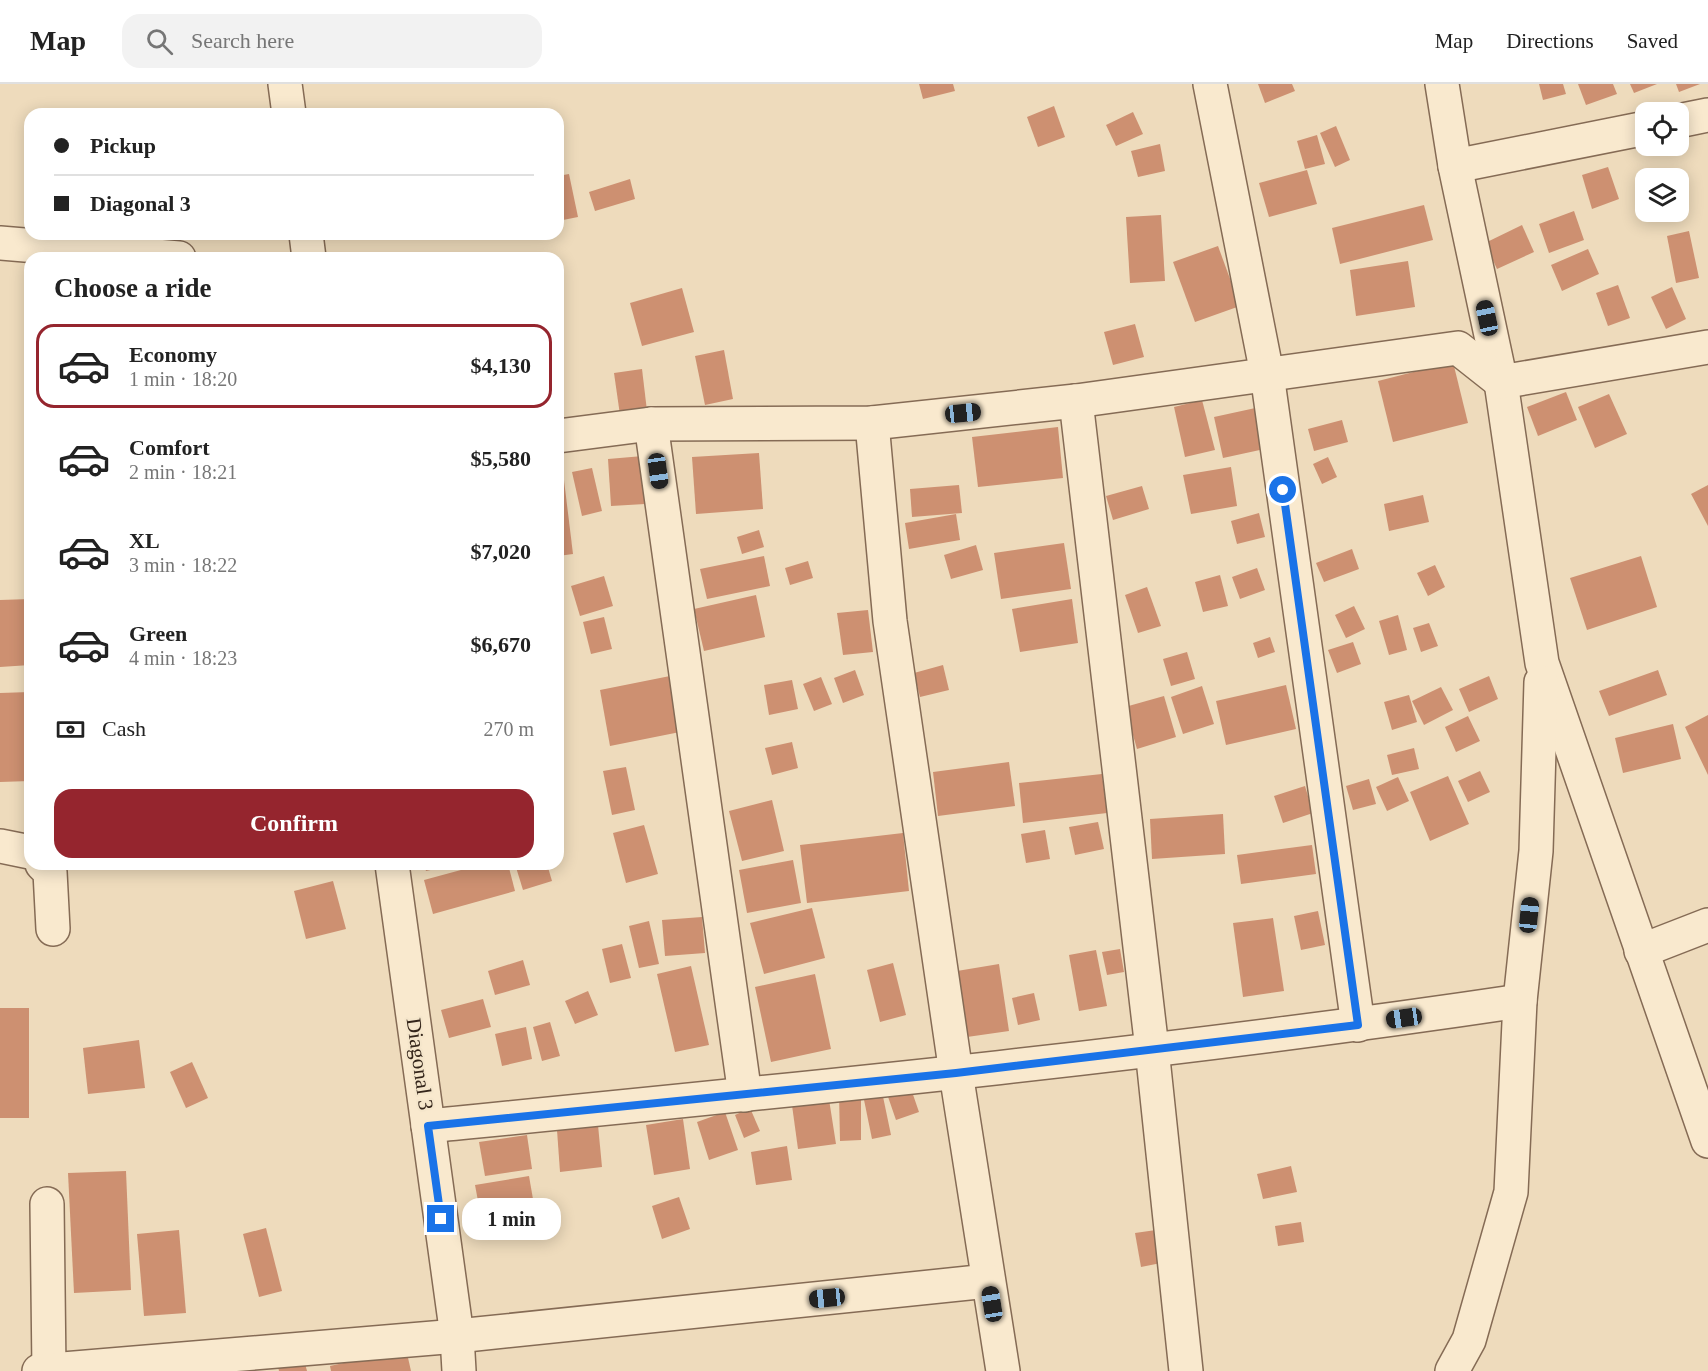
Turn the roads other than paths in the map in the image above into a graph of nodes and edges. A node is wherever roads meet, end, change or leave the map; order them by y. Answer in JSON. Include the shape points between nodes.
{"nodes":[{"id":1,"x":285,"y":84,"type":"edge"},
{"id":2,"x":1210,"y":84,"type":"edge"},
{"id":3,"x":1442,"y":84,"type":"edge"},
{"id":4,"x":288,"y":108,"type":"edge"},
{"id":5,"x":1708,"y":115,"type":"edge"},
{"id":6,"x":1689,"y":119,"type":"edge"},
{"id":7,"x":1635,"y":130,"type":"edge"},
{"id":8,"x":1455,"y":166,"type":"junction"},
{"id":9,"x":0,"y":243,"type":"edge"},
{"id":10,"x":107,"y":252,"type":"edge"},
{"id":11,"x":1708,"y":347,"type":"edge"},
{"id":12,"x":1267,"y":374,"type":"junction"},
{"id":13,"x":1501,"y":382,"type":"junction"},
{"id":14,"x":1076,"y":401,"type":"junction"},
{"id":15,"x":872,"y":423,"type":"junction"},
{"id":16,"x":651,"y":424,"type":"junction"},
{"id":17,"x":564,"y":435,"type":"edge"},
{"id":18,"x":1542,"y":663,"type":"junction"},
{"id":19,"x":0,"y":846,"type":"edge"},
{"id":20,"x":24,"y":851,"type":"edge"},
{"id":21,"x":48,"y":870,"type":"edge"},
{"id":22,"x":393,"y":870,"type":"edge"},
{"id":23,"x":1708,"y":925,"type":"edge"},
{"id":24,"x":52,"y":929,"type":"dead end"},
{"id":25,"x":1641,"y":951,"type":"junction"},
{"id":26,"x":1520,"y":1001,"type":"junction"},
{"id":27,"x":1358,"y":1025,"type":"junction"},
{"id":28,"x":1152,"y":1049,"type":"junction"},
{"id":29,"x":956,"y":1073,"type":"junction"},
{"id":30,"x":745,"y":1095,"type":"junction"},
{"id":31,"x":428,"y":1126,"type":"junction"},
{"id":32,"x":1708,"y":1141,"type":"edge"},
{"id":33,"x":47,"y":1204,"type":"dead end"},
{"id":34,"x":988,"y":1281,"type":"junction"},
{"id":35,"x":457,"y":1336,"type":"junction"},
{"id":36,"x":39,"y":1371,"type":"edge"},
{"id":37,"x":49,"y":1371,"type":"edge"},
{"id":38,"x":459,"y":1371,"type":"edge"},
{"id":39,"x":1003,"y":1371,"type":"edge"},
{"id":40,"x":1186,"y":1371,"type":"edge"},
{"id":41,"x":1452,"y":1371,"type":"edge"}],
"edges":[{"from":1,"to":4,"type":"street"},
{"from":2,"to":12,"type":"street"},
{"from":3,"to":8,"type":"street"},
{"from":5,"to":6,"type":"street"},
{"from":7,"to":8,"type":"street"},
{"from":8,"to":13,"type":"street"},
{"from":9,"to":10,"type":"street"},
{"from":11,"to":13,"type":"street"},
{"from":12,"to":13,"type":"street","via":[[1458,348]]},
{"from":12,"to":14,"type":"street"},
{"from":12,"to":27,"type":"street"},
{"from":13,"to":18,"type":"street"},
{"from":14,"to":15,"type":"street"},
{"from":14,"to":28,"type":"street"},
{"from":15,"to":16,"type":"street"},
{"from":15,"to":29,"type":"street","via":[[890,621]]},
{"from":16,"to":17,"type":"street"},
{"from":16,"to":30,"type":"street"},
{"from":18,"to":25,"type":"street"},
{"from":18,"to":26,"type":"street","via":[[1536,851]]},
{"from":19,"to":20,"type":"street"},
{"from":21,"to":24,"type":"street"},
{"from":22,"to":31,"type":"street","name":"Diagonal 3"},
{"from":23,"to":25,"type":"street"},
{"from":25,"to":32,"type":"street"},
{"from":26,"to":27,"type":"street"},
{"from":26,"to":41,"type":"street","via":[[1511,1192],[1468,1340]]},
{"from":27,"to":28,"type":"street"},
{"from":28,"to":29,"type":"street"},
{"from":28,"to":40,"type":"street"},
{"from":29,"to":30,"type":"street"},
{"from":29,"to":34,"type":"street"},
{"from":30,"to":31,"type":"street"},
{"from":31,"to":35,"type":"street","name":"Diagonal 3"},
{"from":33,"to":37,"type":"street"},
{"from":34,"to":35,"type":"street"},
{"from":34,"to":39,"type":"street"},
{"from":35,"to":37,"type":"street"},
{"from":35,"to":38,"type":"street","name":"Diagonal 3"},
{"from":36,"to":37,"type":"street"}]}
